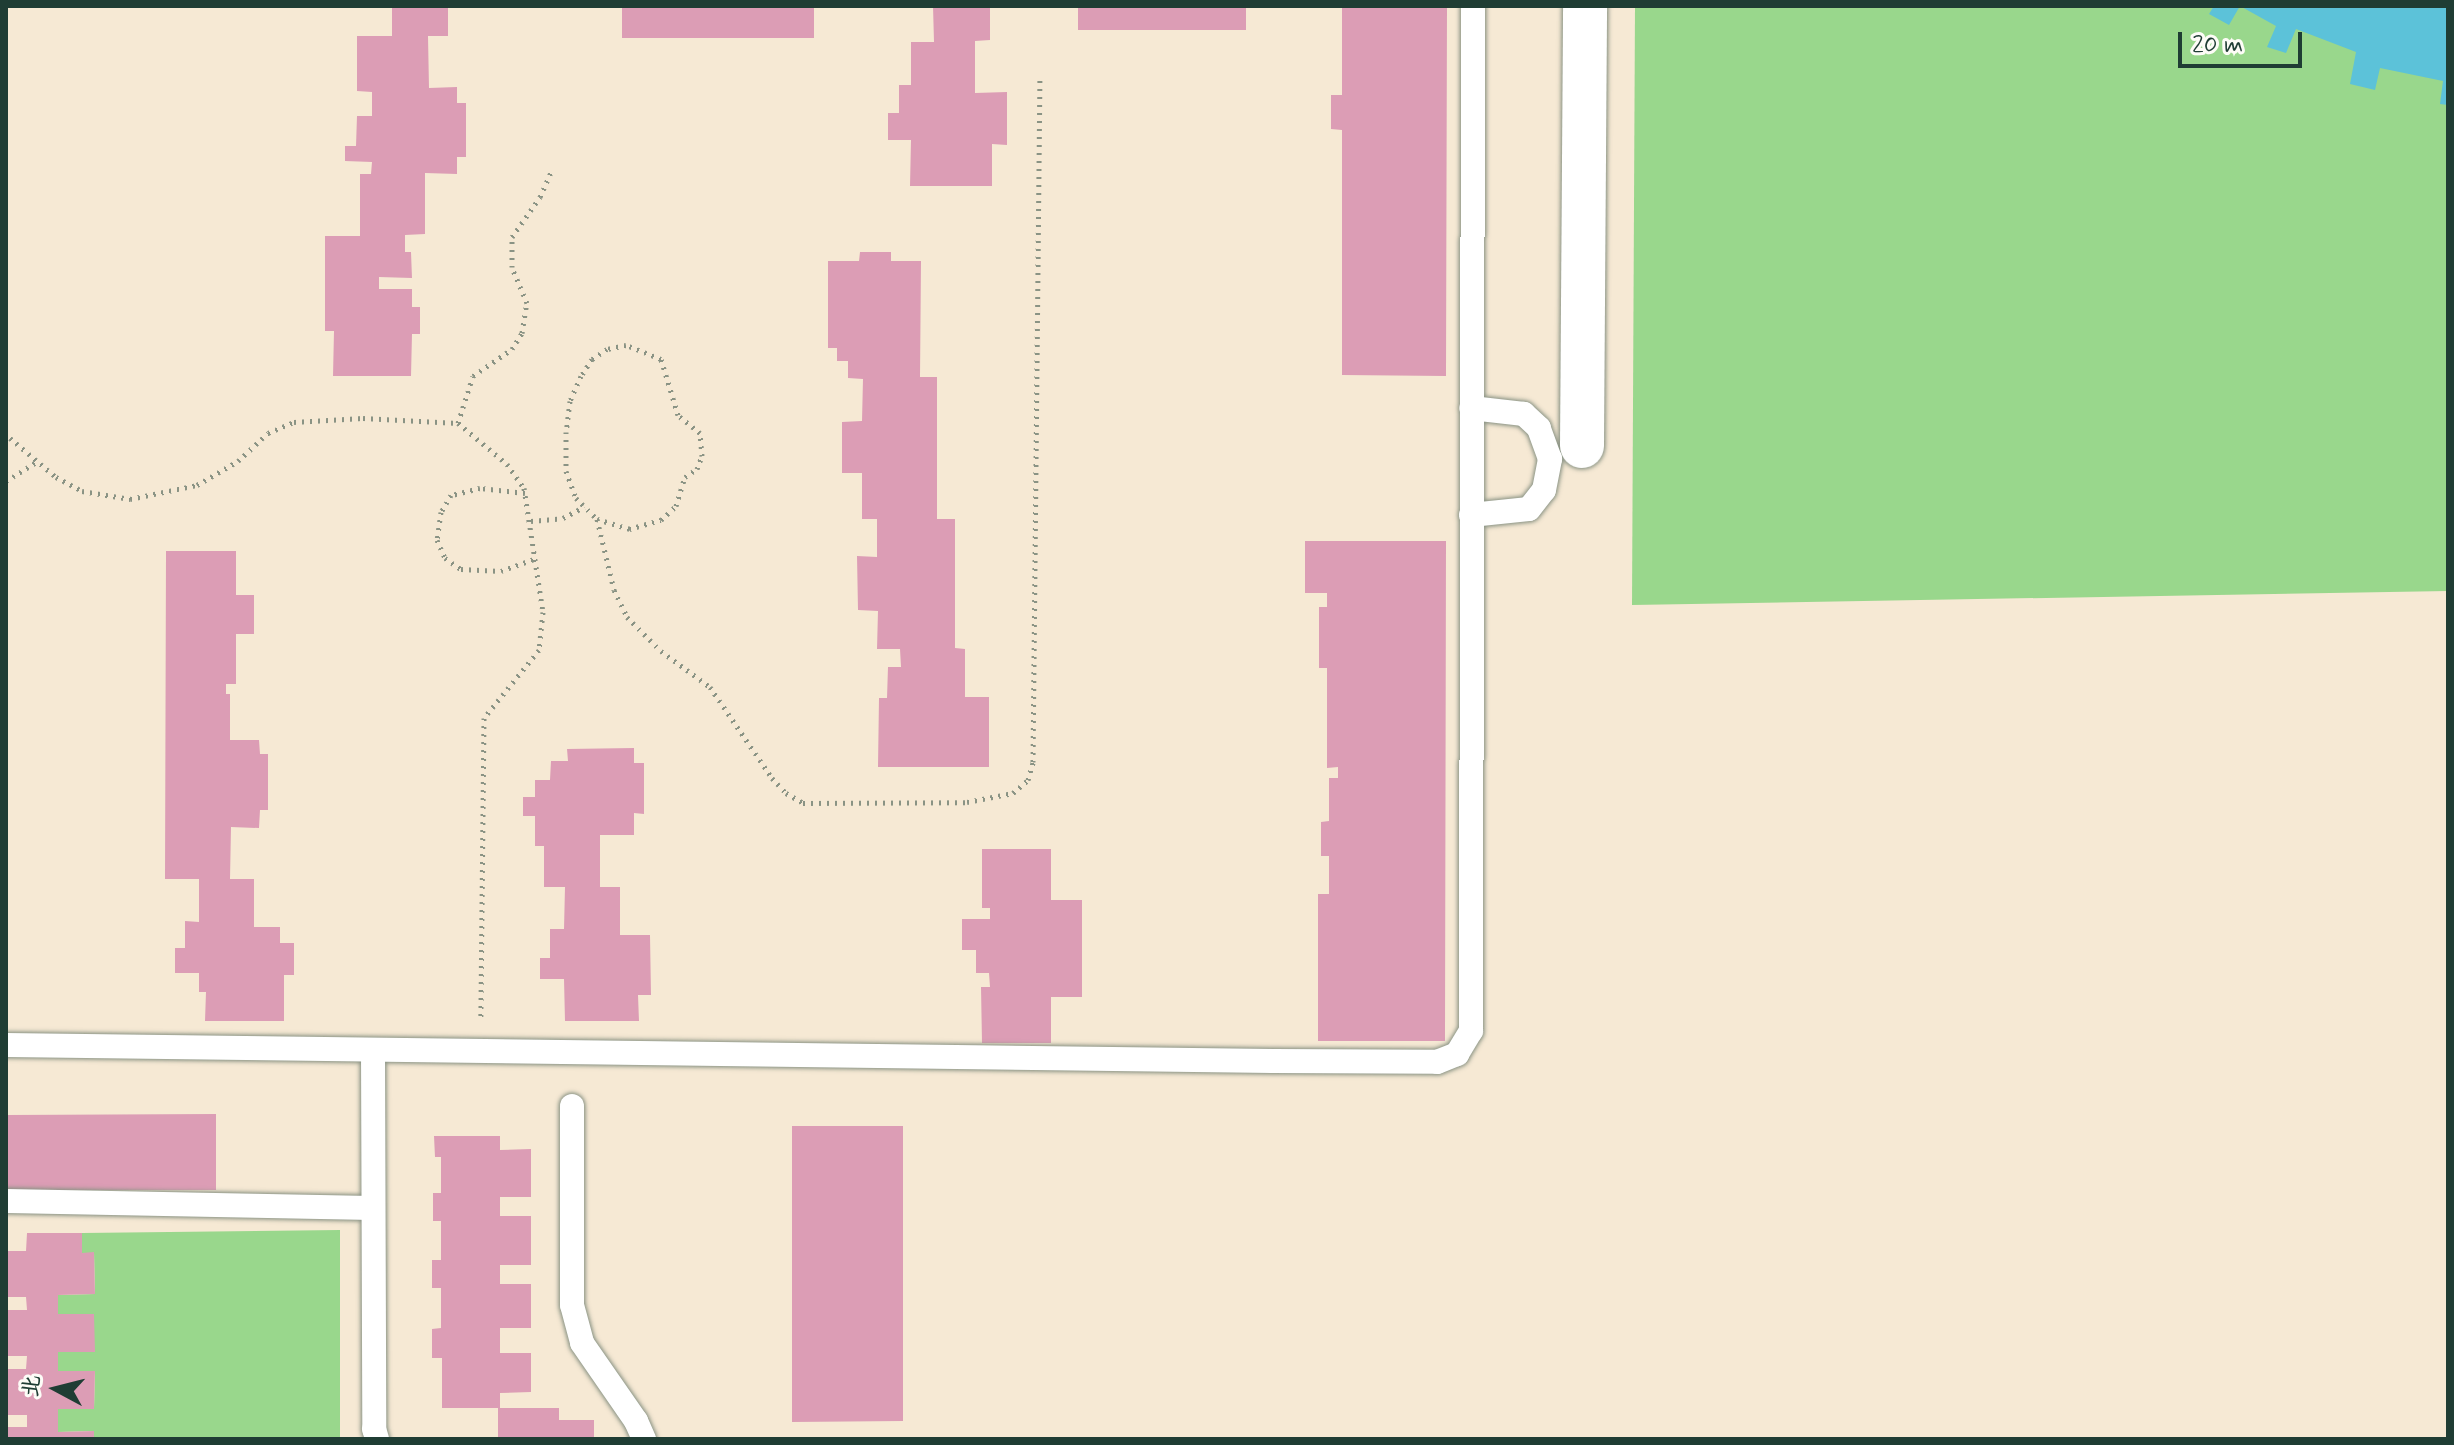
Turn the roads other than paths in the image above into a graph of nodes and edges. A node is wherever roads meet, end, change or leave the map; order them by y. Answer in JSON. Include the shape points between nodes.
{"nodes":[{"id":1,"x":1473,"y":6,"type":"edge"},
{"id":2,"x":1585,"y":6,"type":"edge"},
{"id":3,"x":1471,"y":408,"type":"junction"},
{"id":4,"x":1566,"y":452,"type":"junction"},
{"id":5,"x":1471,"y":515,"type":"junction"},
{"id":6,"x":6,"y":1045,"type":"edge"},
{"id":7,"x":373,"y":1050,"type":"junction"},
{"id":8,"x":572,"y":1106,"type":"dead end"},
{"id":9,"x":6,"y":1201,"type":"edge"},
{"id":10,"x":373,"y":1208,"type":"junction"},
{"id":11,"x":377,"y":1439,"type":"edge"},
{"id":12,"x":644,"y":1439,"type":"edge"}],
"edges":[{"from":1,"to":3,"type":"lane"},
{"from":2,"to":4,"type":"street"},
{"from":3,"to":4,"type":"lane","via":[[1524,414]]},
{"from":3,"to":5,"type":"lane"},
{"from":4,"to":5,"type":"lane","via":[[1529,509]]},
{"from":5,"to":7,"type":"lane","via":[[1471,1031],[1457,1054],[1437,1062]]},
{"from":6,"to":7,"type":"lane"},
{"from":7,"to":10,"type":"lane"},
{"from":8,"to":12,"type":"lane","via":[[572,1305],[582,1343]]},
{"from":9,"to":10,"type":"lane"},
{"from":10,"to":11,"type":"lane"}]}
